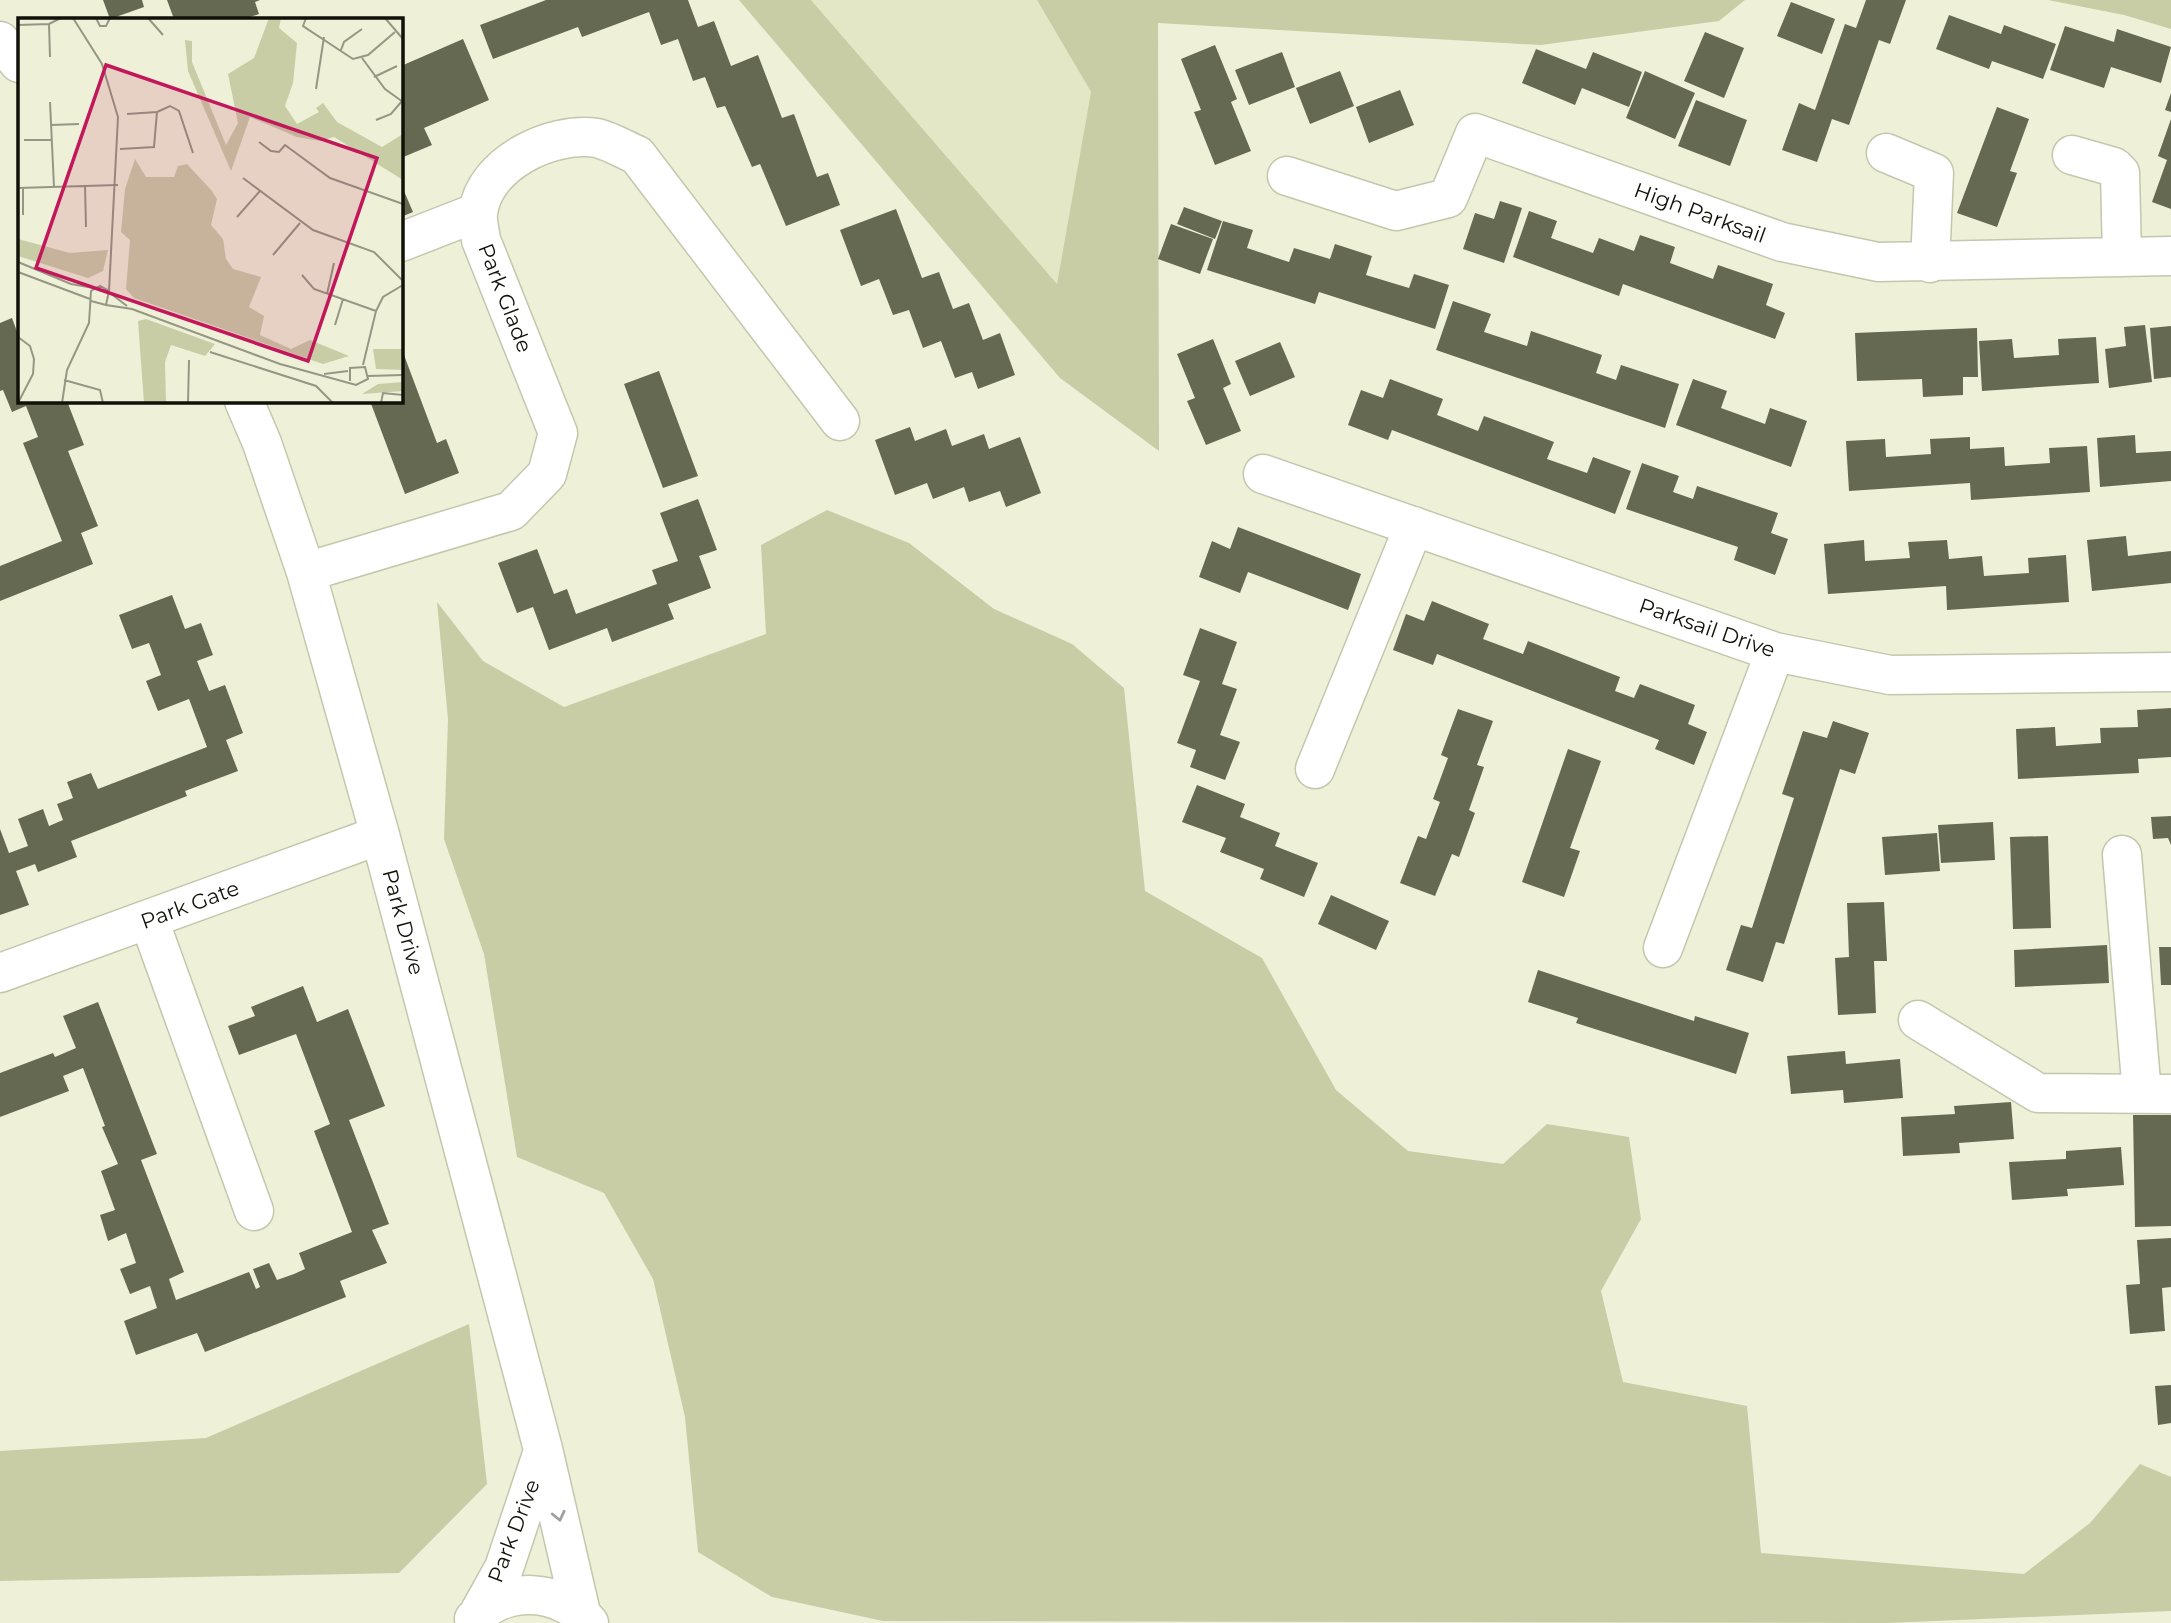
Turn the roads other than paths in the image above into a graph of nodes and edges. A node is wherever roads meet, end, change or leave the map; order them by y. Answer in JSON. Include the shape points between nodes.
{"nodes":[{"id":1,"x":0,"y":41,"type":"edge"},
{"id":2,"x":18,"y":62,"type":"edge"},
{"id":3,"x":1886,"y":153,"type":"dead end"},
{"id":4,"x":2073,"y":155,"type":"dead end"},
{"id":5,"x":1287,"y":176,"type":"dead end"},
{"id":6,"x":478,"y":212,"type":"junction"},
{"id":7,"x":402,"y":242,"type":"edge"},
{"id":8,"x":2171,"y":256,"type":"edge"},
{"id":9,"x":2122,"y":257,"type":"junction"},
{"id":10,"x":1930,"y":262,"type":"junction"},
{"id":11,"x":244,"y":402,"type":"edge"},
{"id":12,"x":839,"y":421,"type":"dead end"},
{"id":13,"x":1263,"y":474,"type":"dead end"},
{"id":14,"x":1414,"y":527,"type":"junction"},
{"id":15,"x":306,"y":572,"type":"junction"},
{"id":16,"x":1775,"y":652,"type":"junction"},
{"id":17,"x":2171,"y":673,"type":"edge"},
{"id":18,"x":1315,"y":769,"type":"dead end"},
{"id":19,"x":380,"y":835,"type":"junction"},
{"id":20,"x":2122,"y":855,"type":"dead end"},
{"id":21,"x":149,"y":920,"type":"junction"},
{"id":22,"x":1663,"y":948,"type":"dead end"},
{"id":23,"x":0,"y":973,"type":"edge"},
{"id":24,"x":1918,"y":1020,"type":"dead end"},
{"id":25,"x":2157,"y":1094,"type":"edge"},
{"id":26,"x":254,"y":1211,"type":"dead end"},
{"id":27,"x":543,"y":1449,"type":"junction"},
{"id":28,"x":585,"y":1618,"type":"edge"},
{"id":29,"x":472,"y":1620,"type":"edge"}],
"edges":[{"from":1,"to":2,"type":"street"},
{"from":3,"to":10,"type":"street","via":[[1934,173]]},
{"from":4,"to":9,"type":"street","via":[[2120,173]]},
{"from":5,"to":10,"type":"street","name":"High Parksail","via":[[1396,211],[1448,198],[1475,133],[1782,242],[1878,262]]},
{"from":6,"to":7,"type":"street"},
{"from":6,"to":12,"type":"street","via":[[492,180],[518,157],[560,139],[598,138],[637,155]]},
{"from":6,"to":15,"type":"street","name":"Park Glade","via":[[481,240],[558,433],[547,474],[511,510]]},
{"from":8,"to":9,"type":"street","name":"High Parksail"},
{"from":9,"to":10,"type":"street","name":"High Parksail"},
{"from":11,"to":15,"type":"street","name":"Park Drive"},
{"from":13,"to":14,"type":"street","name":"Parksail Drive"},
{"from":14,"to":16,"type":"street","name":"Parksail Drive"},
{"from":14,"to":18,"type":"street"},
{"from":15,"to":19,"type":"street","name":"Park Drive"},
{"from":16,"to":17,"type":"street","name":"Parksail Drive","via":[[1890,675]]},
{"from":16,"to":22,"type":"street"},
{"from":19,"to":21,"type":"street","name":"Park Gate"},
{"from":19,"to":27,"type":"street","name":"Park Drive"},
{"from":20,"to":25,"type":"street"},
{"from":21,"to":23,"type":"street","name":"Park Gate"},
{"from":21,"to":26,"type":"street"},
{"from":24,"to":25,"type":"street","via":[[2038,1093]]},
{"from":27,"to":28,"type":"street","name":"Park Drive","one_way":true},
{"from":27,"to":29,"type":"street","name":"Park Drive","via":[[504,1568]]},
{"from":28,"to":29,"type":"street","via":[[552,1597],[528,1594],[503,1599]]}]}
